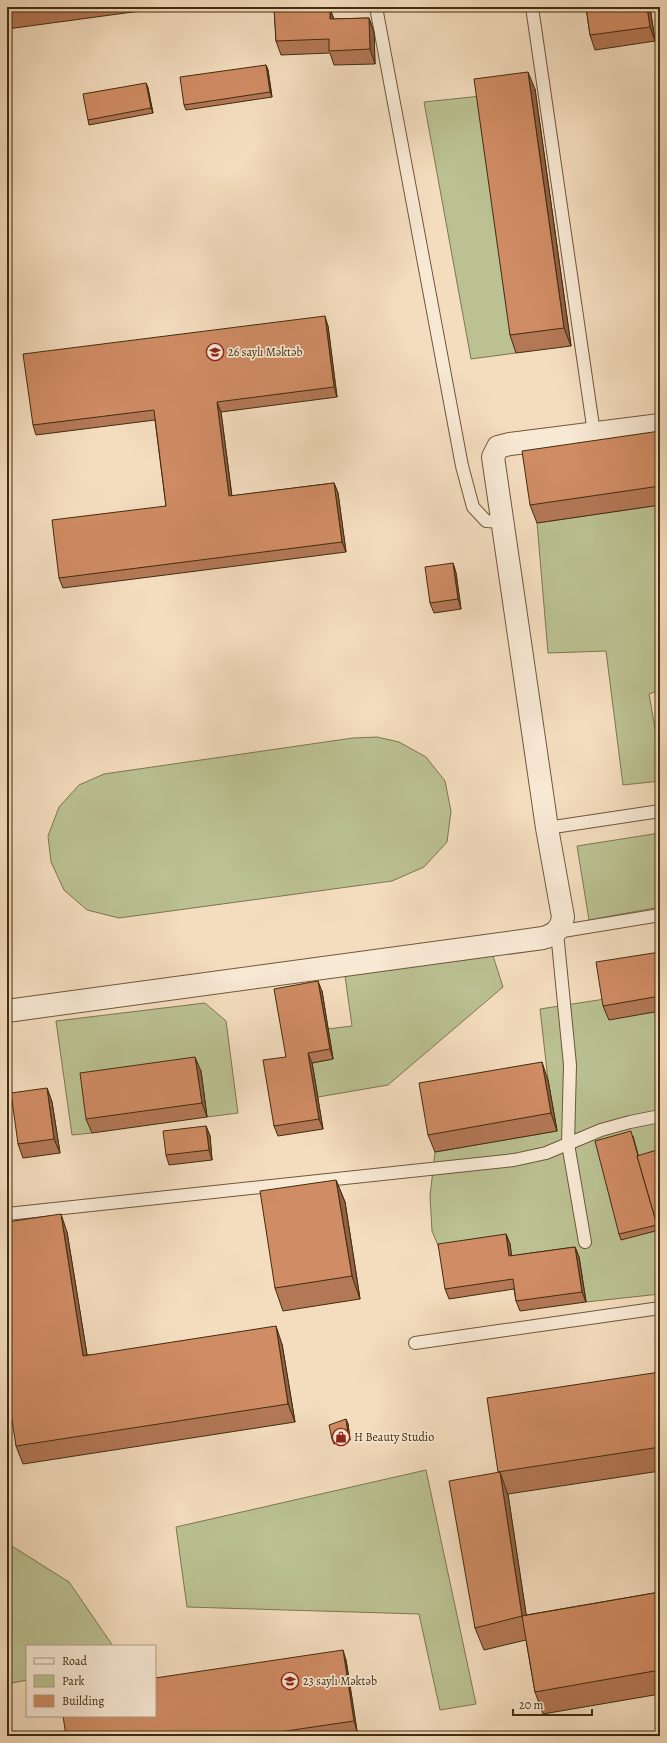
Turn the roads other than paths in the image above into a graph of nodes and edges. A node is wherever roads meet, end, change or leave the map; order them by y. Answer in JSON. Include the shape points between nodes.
{"nodes":[{"id":1,"x":376,"y":7,"type":"edge"},
{"id":2,"x":532,"y":7,"type":"edge"},
{"id":3,"x":660,"y":425,"type":"edge"},
{"id":4,"x":594,"y":433,"type":"junction"},
{"id":5,"x":502,"y":522,"type":"junction"},
{"id":6,"x":660,"y":811,"type":"edge"},
{"id":7,"x":547,"y":828,"type":"junction"},
{"id":8,"x":660,"y":915,"type":"edge"},
{"id":9,"x":557,"y":932,"type":"junction"},
{"id":10,"x":7,"y":1011,"type":"edge"},
{"id":11,"x":660,"y":1116,"type":"edge"},
{"id":12,"x":568,"y":1144,"type":"junction"},
{"id":13,"x":7,"y":1214,"type":"edge"},
{"id":14,"x":585,"y":1242,"type":"dead end"},
{"id":15,"x":660,"y":1308,"type":"edge"},
{"id":16,"x":415,"y":1343,"type":"dead end"}],
"edges":[{"from":1,"to":5,"type":"lane","via":[[472,508],[486,520]]},
{"from":2,"to":4,"type":"lane"},
{"from":3,"to":4,"type":"street"},
{"from":4,"to":5,"type":"street","via":[[498,447],[493,457]]},
{"from":5,"to":7,"type":"street"},
{"from":6,"to":7,"type":"lane"},
{"from":7,"to":9,"type":"street","via":[[563,917]]},
{"from":8,"to":9,"type":"lane"},
{"from":9,"to":10,"type":"street","via":[[542,938]]},
{"from":9,"to":12,"type":"lane","via":[[570,1066]]},
{"from":11,"to":12,"type":"lane","via":[[601,1130]]},
{"from":12,"to":13,"type":"lane","via":[[546,1153],[514,1160]]},
{"from":12,"to":14,"type":"lane"},
{"from":15,"to":16,"type":"lane"}]}
